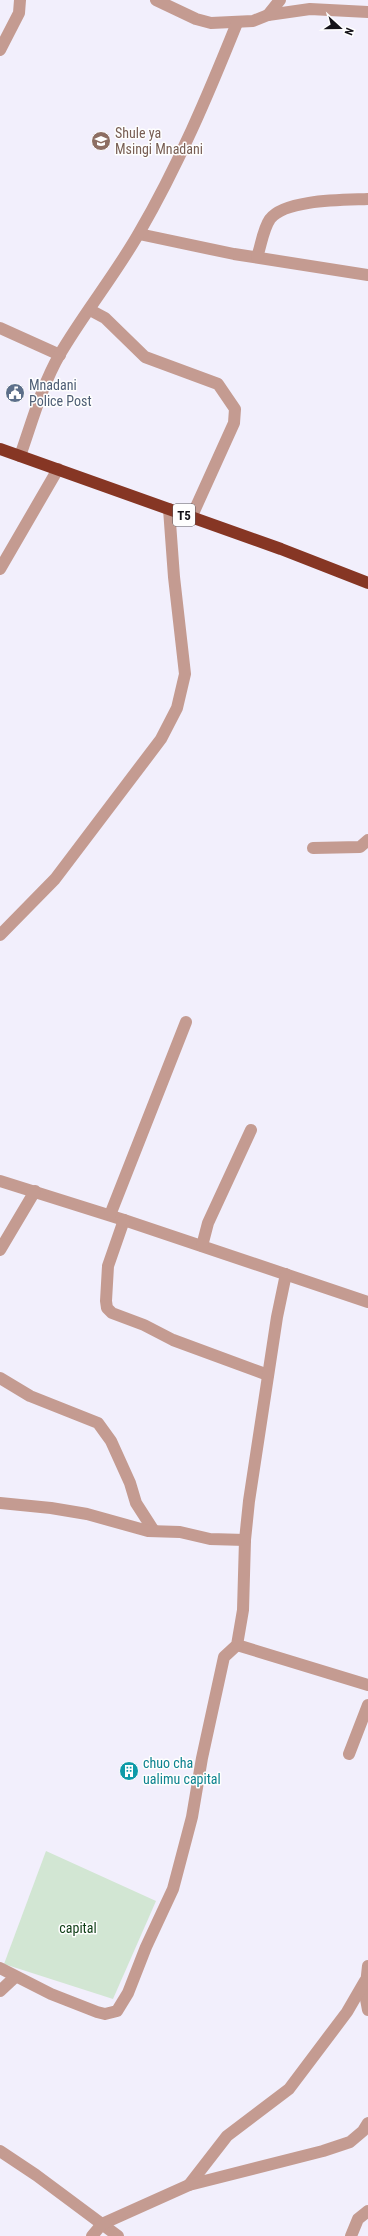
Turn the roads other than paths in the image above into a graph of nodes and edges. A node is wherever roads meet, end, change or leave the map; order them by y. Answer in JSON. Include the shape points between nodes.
{"nodes":[{"id":1,"x":20,"y":0,"type":"edge"},
{"id":2,"x":156,"y":0,"type":"edge"},
{"id":3,"x":280,"y":0,"type":"edge"},
{"id":4,"x":368,"y":12,"type":"edge"},
{"id":5,"x":268,"y":15,"type":"junction"},
{"id":6,"x":237,"y":22,"type":"junction"},
{"id":7,"x":0,"y":50,"type":"edge"},
{"id":8,"x":368,"y":199,"type":"edge"},
{"id":9,"x":139,"y":234,"type":"junction"},
{"id":10,"x":258,"y":257,"type":"junction"},
{"id":11,"x":368,"y":274,"type":"edge"},
{"id":12,"x":90,"y":310,"type":"junction"},
{"id":13,"x":0,"y":328,"type":"edge"},
{"id":14,"x":60,"y":355,"type":"junction"},
{"id":15,"x":0,"y":449,"type":"edge"},
{"id":16,"x":20,"y":456,"type":"junction"},
{"id":17,"x":58,"y":470,"type":"junction"},
{"id":18,"x":169,"y":509,"type":"junction"},
{"id":19,"x":191,"y":518,"type":"junction"},
{"id":20,"x":0,"y":569,"type":"edge"},
{"id":21,"x":368,"y":583,"type":"edge"},
{"id":22,"x":368,"y":840,"type":"edge"},
{"id":23,"x":313,"y":848,"type":"dead end"},
{"id":24,"x":0,"y":935,"type":"edge"},
{"id":25,"x":186,"y":1022,"type":"dead end"},
{"id":26,"x":251,"y":1130,"type":"dead end"},
{"id":27,"x":0,"y":1181,"type":"edge"},
{"id":28,"x":35,"y":1191,"type":"junction"},
{"id":29,"x":110,"y":1215,"type":"junction"},
{"id":30,"x":124,"y":1220,"type":"junction"},
{"id":31,"x":202,"y":1246,"type":"junction"},
{"id":32,"x":0,"y":1250,"type":"edge"},
{"id":33,"x":286,"y":1274,"type":"junction"},
{"id":34,"x":368,"y":1302,"type":"edge"},
{"id":35,"x":268,"y":1375,"type":"junction"},
{"id":36,"x":0,"y":1378,"type":"edge"},
{"id":37,"x":0,"y":1503,"type":"edge"},
{"id":38,"x":154,"y":1531,"type":"junction"},
{"id":39,"x":245,"y":1540,"type":"junction"},
{"id":40,"x":237,"y":1645,"type":"junction"},
{"id":41,"x":368,"y":1685,"type":"edge"},
{"id":42,"x":368,"y":1705,"type":"edge"},
{"id":43,"x":349,"y":1754,"type":"dead end"},
{"id":44,"x":368,"y":1966,"type":"edge"},
{"id":45,"x":0,"y":1968,"type":"edge"},
{"id":46,"x":16,"y":1978,"type":"junction"},
{"id":47,"x":365,"y":1981,"type":"junction"},
{"id":48,"x":0,"y":1991,"type":"edge"},
{"id":49,"x":368,"y":2010,"type":"edge"},
{"id":50,"x":368,"y":2123,"type":"edge"},
{"id":51,"x":0,"y":2151,"type":"edge"},
{"id":52,"x":189,"y":2185,"type":"junction"},
{"id":53,"x":368,"y":2211,"type":"edge"},
{"id":54,"x":96,"y":2232,"type":"edge"},
{"id":55,"x":118,"y":2236,"type":"edge"},
{"id":56,"x":351,"y":2236,"type":"edge"}],
"edges":[{"from":1,"to":7,"type":"street","via":[[19,13]]},
{"from":2,"to":6,"type":"street","via":[[196,19],[211,23]]},
{"from":3,"to":5,"type":"street"},
{"from":4,"to":5,"type":"street","via":[[310,9]]},
{"from":5,"to":6,"type":"street","via":[[253,21]]},
{"from":6,"to":9,"type":"street","via":[[197,121]]},
{"from":8,"to":10,"type":"street","via":[[306,203],[294,205],[280,212],[269,221]]},
{"from":9,"to":10,"type":"street"},
{"from":9,"to":12,"type":"street"},
{"from":10,"to":11,"type":"street"},
{"from":12,"to":14,"type":"street"},
{"from":12,"to":19,"type":"street","via":[[109,322],[145,357],[218,384],[235,409],[234,423]]},
{"from":13,"to":14,"type":"street"},
{"from":14,"to":16,"type":"street"},
{"from":15,"to":16,"type":"highway","number":"T5"},
{"from":16,"to":17,"type":"highway","number":"T5"},
{"from":17,"to":18,"type":"highway","number":"T5"},
{"from":17,"to":20,"type":"street"},
{"from":18,"to":19,"type":"highway","number":"T5"},
{"from":18,"to":24,"type":"street","via":[[185,674],[177,708],[161,739],[55,878]]},
{"from":19,"to":21,"type":"highway","number":"T5"},
{"from":22,"to":23,"type":"street","via":[[360,847]]},
{"from":25,"to":29,"type":"street"},
{"from":26,"to":31,"type":"street","via":[[208,1222]]},
{"from":27,"to":28,"type":"street"},
{"from":28,"to":29,"type":"street"},
{"from":28,"to":32,"type":"street"},
{"from":29,"to":30,"type":"street"},
{"from":30,"to":31,"type":"street"},
{"from":30,"to":35,"type":"street","via":[[108,1266],[107,1308],[112,1313],[173,1340]]},
{"from":31,"to":33,"type":"street"},
{"from":33,"to":34,"type":"street"},
{"from":33,"to":35,"type":"street"},
{"from":35,"to":39,"type":"street"},
{"from":36,"to":38,"type":"street","via":[[30,1396],[98,1423],[116,1450],[136,1503]]},
{"from":37,"to":38,"type":"street","via":[[87,1514]]},
{"from":38,"to":39,"type":"street","via":[[180,1532],[210,1539]]},
{"from":39,"to":40,"type":"street","via":[[243,1610]]},
{"from":40,"to":41,"type":"street"},
{"from":40,"to":46,"type":"street","via":[[224,1657],[192,1817],[173,1888],[123,2004],[117,2011],[105,2014]]},
{"from":42,"to":43,"type":"street"},
{"from":44,"to":47,"type":"street"},
{"from":45,"to":46,"type":"street"},
{"from":46,"to":48,"type":"street"},
{"from":47,"to":49,"type":"street"},
{"from":47,"to":52,"type":"street","via":[[334,2030],[289,2089],[227,2136]]},
{"from":50,"to":52,"type":"street","via":[[350,2142]]},
{"from":51,"to":54,"type":"street","via":[[87,2212]]},
{"from":52,"to":54,"type":"street"},
{"from":53,"to":56,"type":"street","via":[[358,2219]]},
{"from":54,"to":55,"type":"street"}]}
